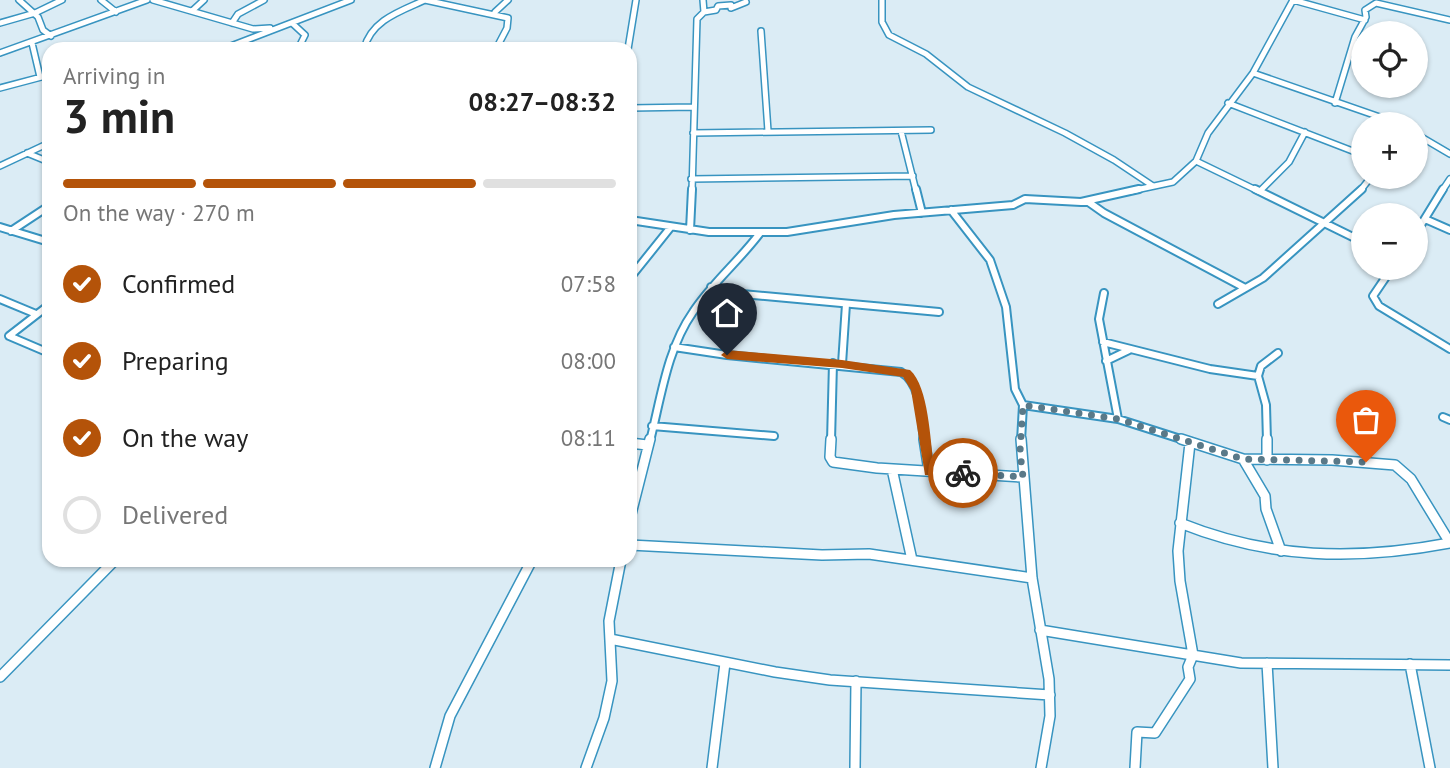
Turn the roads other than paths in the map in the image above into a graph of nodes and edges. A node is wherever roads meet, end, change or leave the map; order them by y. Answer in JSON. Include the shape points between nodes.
{"nodes":[{"id":1,"x":19,"y":0,"type":"edge"},
{"id":2,"x":62,"y":0,"type":"edge"},
{"id":3,"x":101,"y":0,"type":"edge"},
{"id":4,"x":147,"y":0,"type":"edge"},
{"id":5,"x":153,"y":0,"type":"edge"},
{"id":6,"x":204,"y":0,"type":"edge"},
{"id":7,"x":264,"y":0,"type":"edge"},
{"id":8,"x":351,"y":0,"type":"edge"},
{"id":9,"x":425,"y":0,"type":"edge"},
{"id":10,"x":508,"y":0,"type":"edge"},
{"id":11,"x":636,"y":0,"type":"edge"},
{"id":12,"x":702,"y":0,"type":"edge"},
{"id":13,"x":882,"y":0,"type":"edge"},
{"id":14,"x":1293,"y":0,"type":"edge"},
{"id":15,"x":746,"y":2,"type":"edge"},
{"id":16,"x":1376,"y":2,"type":"edge"},
{"id":17,"x":192,"y":11,"type":"junction"},
{"id":18,"x":116,"y":12,"type":"junction"},
{"id":19,"x":495,"y":12,"type":"junction"},
{"id":20,"x":704,"y":12,"type":"junction"},
{"id":21,"x":35,"y":13,"type":"junction"},
{"id":22,"x":1365,"y":20,"type":"junction"},
{"id":23,"x":1450,"y":20,"type":"edge"},
{"id":24,"x":0,"y":23,"type":"edge"},
{"id":25,"x":232,"y":23,"type":"junction"},
{"id":26,"x":292,"y":23,"type":"junction"},
{"id":27,"x":280,"y":27,"type":"junction"},
{"id":28,"x":253,"y":29,"type":"junction"},
{"id":29,"x":761,"y":31,"type":"dead end"},
{"id":30,"x":51,"y":36,"type":"junction"},
{"id":31,"x":252,"y":38,"type":"junction"},
{"id":32,"x":241,"y":42,"type":"edge"},
{"id":33,"x":302,"y":42,"type":"edge"},
{"id":34,"x":366,"y":42,"type":"edge"},
{"id":35,"x":499,"y":42,"type":"edge"},
{"id":36,"x":629,"y":42,"type":"edge"},
{"id":37,"x":32,"y":43,"type":"junction"},
{"id":38,"x":0,"y":53,"type":"edge"},
{"id":39,"x":1253,"y":73,"type":"junction"},
{"id":40,"x":40,"y":77,"type":"joint"},
{"id":41,"x":0,"y":88,"type":"edge"},
{"id":42,"x":1228,"y":103,"type":"junction"},
{"id":43,"x":1335,"y":103,"type":"junction"},
{"id":44,"x":694,"y":107,"type":"junction"},
{"id":45,"x":637,"y":108,"type":"edge"},
{"id":46,"x":1362,"y":112,"type":"edge"},
{"id":47,"x":931,"y":130,"type":"dead end"},
{"id":48,"x":768,"y":131,"type":"junction"},
{"id":49,"x":901,"y":131,"type":"junction"},
{"id":50,"x":1305,"y":132,"type":"junction"},
{"id":51,"x":693,"y":133,"type":"junction"},
{"id":52,"x":1428,"y":141,"type":"edge"},
{"id":53,"x":42,"y":146,"type":"edge"},
{"id":54,"x":1351,"y":150,"type":"edge"},
{"id":55,"x":27,"y":153,"type":"junction"},
{"id":56,"x":1450,"y":154,"type":"edge"},
{"id":57,"x":42,"y":159,"type":"edge"},
{"id":58,"x":1196,"y":161,"type":"junction"},
{"id":59,"x":1,"y":164,"type":"edge"},
{"id":60,"x":913,"y":176,"type":"junction"},
{"id":61,"x":691,"y":179,"type":"junction"},
{"id":62,"x":1450,"y":179,"type":"edge"},
{"id":63,"x":1153,"y":186,"type":"junction"},
{"id":64,"x":1363,"y":189,"type":"edge"},
{"id":65,"x":1261,"y":190,"type":"junction"},
{"id":66,"x":1447,"y":191,"type":"edge"},
{"id":67,"x":1087,"y":201,"type":"junction"},
{"id":68,"x":951,"y":210,"type":"junction"},
{"id":69,"x":42,"y":211,"type":"edge"},
{"id":70,"x":922,"y":213,"type":"junction"},
{"id":71,"x":1428,"y":215,"type":"edge"},
{"id":72,"x":1428,"y":220,"type":"edge"},
{"id":73,"x":637,"y":221,"type":"edge"},
{"id":74,"x":1324,"y":221,"type":"junction"},
{"id":75,"x":0,"y":227,"type":"edge"},
{"id":76,"x":670,"y":228,"type":"junction"},
{"id":77,"x":690,"y":230,"type":"junction"},
{"id":78,"x":1450,"y":230,"type":"edge"},
{"id":79,"x":11,"y":231,"type":"junction"},
{"id":80,"x":760,"y":233,"type":"junction"},
{"id":81,"x":1351,"y":236,"type":"edge"},
{"id":82,"x":42,"y":240,"type":"edge"},
{"id":83,"x":637,"y":269,"type":"edge"},
{"id":84,"x":1384,"y":280,"type":"edge"},
{"id":85,"x":711,"y":287,"type":"junction"},
{"id":86,"x":1245,"y":288,"type":"junction"},
{"id":87,"x":1104,"y":293,"type":"dead end"},
{"id":88,"x":0,"y":299,"type":"edge"},
{"id":89,"x":846,"y":304,"type":"junction"},
{"id":90,"x":1218,"y":304,"type":"dead end"},
{"id":91,"x":42,"y":310,"type":"edge"},
{"id":92,"x":939,"y":312,"type":"dead end"},
{"id":93,"x":36,"y":314,"type":"junction"},
{"id":94,"x":1103,"y":342,"type":"junction"},
{"id":95,"x":674,"y":346,"type":"junction"},
{"id":96,"x":1450,"y":349,"type":"edge"},
{"id":97,"x":1130,"y":350,"type":"junction"},
{"id":98,"x":42,"y":351,"type":"edge"},
{"id":99,"x":1278,"y":353,"type":"dead end"},
{"id":100,"x":1106,"y":361,"type":"junction"},
{"id":101,"x":838,"y":364,"type":"junction"},
{"id":102,"x":1258,"y":376,"type":"junction"},
{"id":103,"x":1023,"y":405,"type":"junction"},
{"id":104,"x":1118,"y":419,"type":"junction"},
{"id":105,"x":652,"y":426,"type":"junction"},
{"id":106,"x":774,"y":436,"type":"dead end"},
{"id":107,"x":1190,"y":443,"type":"junction"},
{"id":108,"x":637,"y":444,"type":"edge"},
{"id":109,"x":648,"y":445,"type":"junction"},
{"id":110,"x":1243,"y":459,"type":"junction"},
{"id":111,"x":1267,"y":460,"type":"junction"},
{"id":112,"x":892,"y":469,"type":"junction"},
{"id":113,"x":929,"y":471,"type":"junction"},
{"id":114,"x":1023,"y":477,"type":"junction"},
{"id":115,"x":637,"y":490,"type":"edge"},
{"id":116,"x":1180,"y":523,"type":"junction"},
{"id":117,"x":1450,"y":543,"type":"edge"},
{"id":118,"x":637,"y":545,"type":"edge"},
{"id":119,"x":1281,"y":551,"type":"junction"},
{"id":120,"x":912,"y":560,"type":"junction"},
{"id":121,"x":108,"y":567,"type":"edge"},
{"id":122,"x":528,"y":567,"type":"edge"},
{"id":123,"x":619,"y":567,"type":"edge"},
{"id":124,"x":1032,"y":578,"type":"junction"},
{"id":125,"x":1040,"y":630,"type":"junction"},
{"id":126,"x":610,"y":639,"type":"junction"},
{"id":127,"x":1193,"y":655,"type":"junction"},
{"id":128,"x":0,"y":661,"type":"edge"},
{"id":129,"x":725,"y":663,"type":"junction"},
{"id":130,"x":1266,"y":663,"type":"junction"},
{"id":131,"x":1410,"y":664,"type":"junction"},
{"id":132,"x":11,"y":665,"type":"junction"},
{"id":133,"x":1450,"y":665,"type":"edge"},
{"id":134,"x":0,"y":677,"type":"edge"},
{"id":135,"x":856,"y":681,"type":"junction"},
{"id":136,"x":1050,"y":695,"type":"junction"},
{"id":137,"x":435,"y":768,"type":"edge"},
{"id":138,"x":586,"y":768,"type":"edge"},
{"id":139,"x":712,"y":768,"type":"edge"},
{"id":140,"x":855,"y":768,"type":"edge"},
{"id":141,"x":1041,"y":768,"type":"edge"},
{"id":142,"x":1136,"y":768,"type":"edge"},
{"id":143,"x":1273,"y":768,"type":"edge"},
{"id":144,"x":1430,"y":768,"type":"edge"}],
"edges":[{"from":1,"to":21,"type":"street"},
{"from":2,"to":21,"type":"street"},
{"from":3,"to":18,"type":"street"},
{"from":4,"to":18,"type":"street"},
{"from":5,"to":17,"type":"street"},
{"from":6,"to":17,"type":"street"},
{"from":7,"to":25,"type":"street","via":[[238,14]]},
{"from":8,"to":26,"type":"street"},
{"from":9,"to":19,"type":"street"},
{"from":9,"to":34,"type":"street","via":[[383,19]]},
{"from":10,"to":19,"type":"street"},
{"from":11,"to":36,"type":"street"},
{"from":12,"to":20,"type":"street"},
{"from":13,"to":63,"type":"street","via":[[882,22],[888,35],[926,54],[968,88],[1065,133]]},
{"from":14,"to":22,"type":"street"},
{"from":14,"to":39,"type":"street"},
{"from":15,"to":20,"type":"street"},
{"from":16,"to":22,"type":"street","via":[[1365,10]]},
{"from":16,"to":23,"type":"street"},
{"from":17,"to":25,"type":"street"},
{"from":18,"to":30,"type":"street"},
{"from":19,"to":35,"type":"street","via":[[509,20]]},
{"from":20,"to":44,"type":"street","via":[[696,26]]},
{"from":21,"to":24,"type":"street"},
{"from":21,"to":30,"type":"street"},
{"from":22,"to":43,"type":"street","via":[[1355,37]]},
{"from":25,"to":28,"type":"street"},
{"from":26,"to":27,"type":"street"},
{"from":26,"to":33,"type":"street","via":[[305,35]]},
{"from":27,"to":28,"type":"street"},
{"from":27,"to":31,"type":"street"},
{"from":28,"to":31,"type":"street"},
{"from":29,"to":48,"type":"street"},
{"from":30,"to":37,"type":"street"},
{"from":31,"to":32,"type":"street"},
{"from":37,"to":38,"type":"street"},
{"from":37,"to":40,"type":"street"},
{"from":39,"to":42,"type":"street"},
{"from":39,"to":43,"type":"street"},
{"from":40,"to":41,"type":"street"},
{"from":42,"to":50,"type":"street"},
{"from":42,"to":58,"type":"street"},
{"from":43,"to":46,"type":"street"},
{"from":44,"to":45,"type":"street"},
{"from":44,"to":51,"type":"street"},
{"from":47,"to":49,"type":"street"},
{"from":48,"to":49,"type":"street"},
{"from":48,"to":51,"type":"street"},
{"from":49,"to":60,"type":"street"},
{"from":50,"to":54,"type":"street"},
{"from":50,"to":65,"type":"street","via":[[1289,162]]},
{"from":51,"to":61,"type":"street"},
{"from":52,"to":56,"type":"street"},
{"from":53,"to":55,"type":"street"},
{"from":55,"to":57,"type":"street"},
{"from":55,"to":59,"type":"street"},
{"from":58,"to":63,"type":"street","via":[[1180,178]]},
{"from":58,"to":65,"type":"street"},
{"from":60,"to":61,"type":"street"},
{"from":60,"to":70,"type":"street"},
{"from":61,"to":77,"type":"street"},
{"from":62,"to":66,"type":"street"},
{"from":63,"to":67,"type":"street"},
{"from":64,"to":74,"type":"street"},
{"from":65,"to":74,"type":"street"},
{"from":66,"to":71,"type":"street"},
{"from":67,"to":68,"type":"street","via":[[1025,199],[1013,205]]},
{"from":67,"to":86,"type":"street"},
{"from":68,"to":70,"type":"street"},
{"from":68,"to":103,"type":"street","via":[[990,260],[1006,307],[1015,389]]},
{"from":69,"to":79,"type":"street"},
{"from":70,"to":80,"type":"street"},
{"from":72,"to":78,"type":"street"},
{"from":73,"to":76,"type":"street"},
{"from":74,"to":81,"type":"street"},
{"from":74,"to":86,"type":"street","via":[[1280,264]]},
{"from":75,"to":79,"type":"street"},
{"from":76,"to":77,"type":"street"},
{"from":76,"to":83,"type":"street"},
{"from":77,"to":80,"type":"street"},
{"from":79,"to":82,"type":"street"},
{"from":80,"to":85,"type":"street"},
{"from":84,"to":96,"type":"street","via":[[1373,296],[1379,306]]},
{"from":85,"to":89,"type":"street"},
{"from":85,"to":95,"type":"street"},
{"from":86,"to":90,"type":"street"},
{"from":87,"to":94,"type":"street","via":[[1099,319]]},
{"from":88,"to":93,"type":"street"},
{"from":89,"to":92,"type":"street"},
{"from":89,"to":101,"type":"street"},
{"from":91,"to":93,"type":"street"},
{"from":93,"to":98,"type":"street","via":[[10,338]]},
{"from":94,"to":97,"type":"street"},
{"from":94,"to":100,"type":"street"},
{"from":95,"to":101,"type":"street"},
{"from":95,"to":105,"type":"street"},
{"from":97,"to":100,"type":"street"},
{"from":97,"to":102,"type":"street"},
{"from":99,"to":102,"type":"street","via":[[1261,366]]},
{"from":100,"to":104,"type":"street"},
{"from":101,"to":112,"type":"street","via":[[830,457],[833,462]]},
{"from":101,"to":113,"type":"street","via":[[898,371],[913,379]]},
{"from":102,"to":111,"type":"street","via":[[1266,405]]},
{"from":103,"to":104,"type":"street"},
{"from":103,"to":114,"type":"street"},
{"from":104,"to":107,"type":"street"},
{"from":105,"to":106,"type":"street"},
{"from":105,"to":109,"type":"street"},
{"from":107,"to":110,"type":"street"},
{"from":107,"to":116,"type":"street"},
{"from":108,"to":109,"type":"street"},
{"from":109,"to":115,"type":"street"},
{"from":110,"to":111,"type":"street"},
{"from":110,"to":119,"type":"street","via":[[1265,496]]},
{"from":111,"to":117,"type":"street","via":[[1395,465],[1411,479]]},
{"from":112,"to":113,"type":"street"},
{"from":112,"to":120,"type":"street"},
{"from":113,"to":114,"type":"street"},
{"from":114,"to":124,"type":"street"},
{"from":116,"to":119,"type":"street","via":[[1222,540]]},
{"from":116,"to":127,"type":"street","via":[[1180,581]]},
{"from":117,"to":119,"type":"street","via":[[1378,553]]},
{"from":118,"to":120,"type":"street","via":[[869,554]]},
{"from":120,"to":124,"type":"street"},
{"from":121,"to":132,"type":"street"},
{"from":122,"to":137,"type":"street","via":[[450,716]]},
{"from":123,"to":126,"type":"street"},
{"from":124,"to":125,"type":"street"},
{"from":125,"to":127,"type":"street"},
{"from":125,"to":136,"type":"street"},
{"from":126,"to":129,"type":"street"},
{"from":126,"to":138,"type":"street","via":[[612,681]]},
{"from":127,"to":130,"type":"street"},
{"from":127,"to":142,"type":"street","via":[[1190,679],[1155,733],[1137,732]]},
{"from":128,"to":132,"type":"street"},
{"from":129,"to":135,"type":"street"},
{"from":129,"to":139,"type":"street"},
{"from":130,"to":131,"type":"street"},
{"from":130,"to":143,"type":"street"},
{"from":131,"to":133,"type":"street"},
{"from":131,"to":144,"type":"street"},
{"from":132,"to":134,"type":"street"},
{"from":135,"to":136,"type":"street"},
{"from":135,"to":140,"type":"street"},
{"from":136,"to":141,"type":"street"}]}
